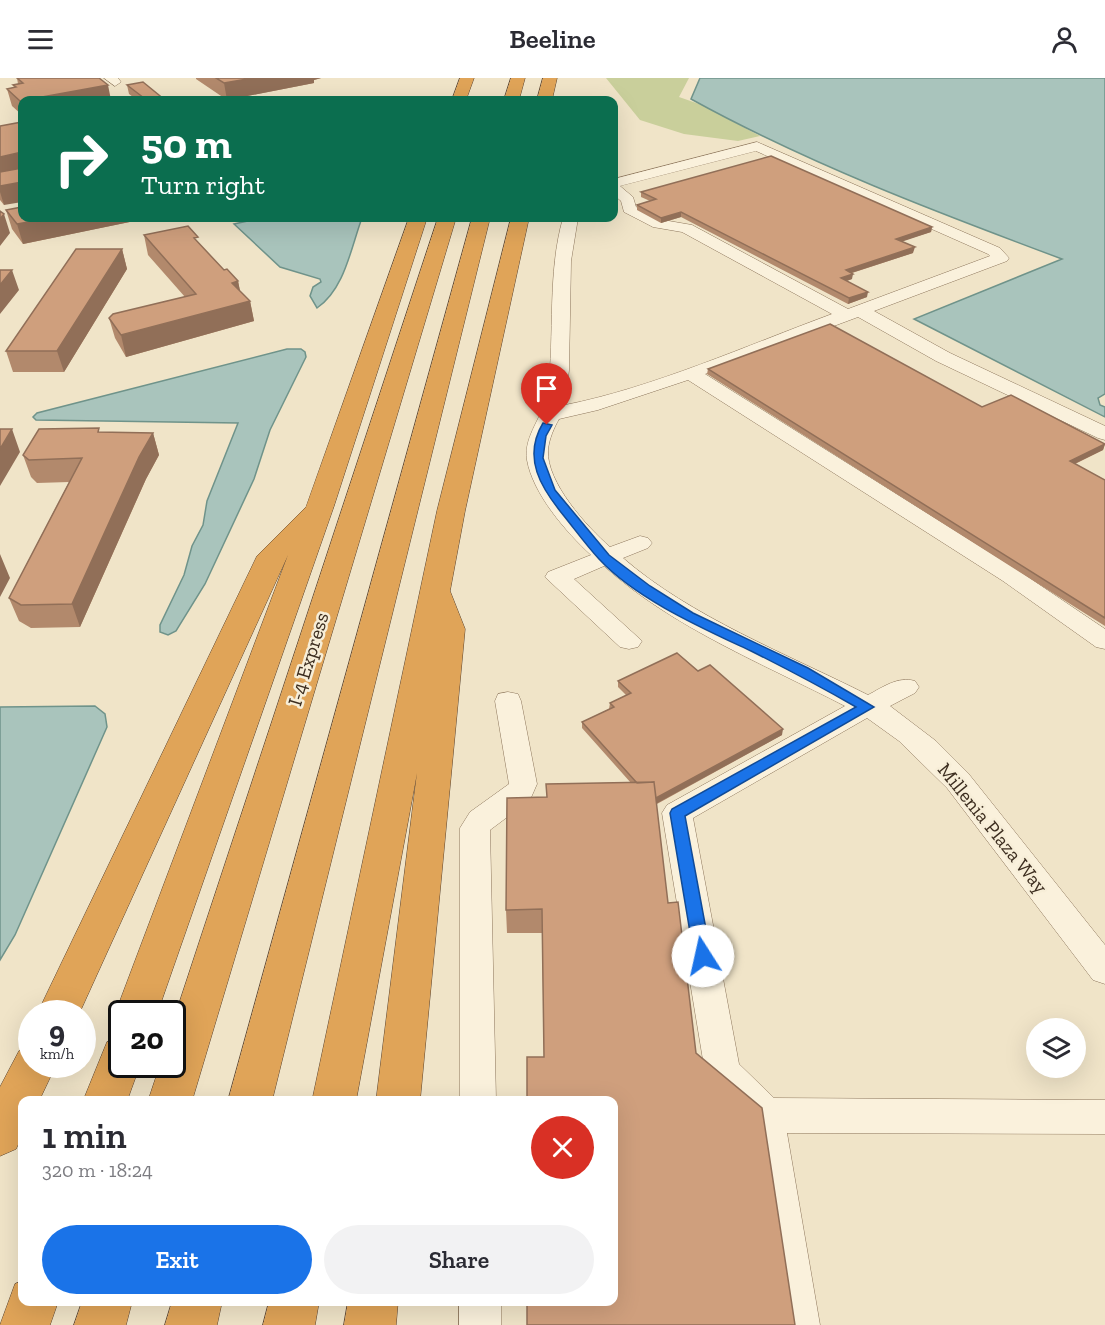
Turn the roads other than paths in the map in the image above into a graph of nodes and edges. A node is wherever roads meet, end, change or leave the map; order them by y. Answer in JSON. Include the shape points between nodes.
{"nodes":[{"id":1,"x":467,"y":78,"type":"edge"},
{"id":2,"x":518,"y":78,"type":"edge"},
{"id":3,"x":550,"y":78,"type":"edge"},
{"id":4,"x":460,"y":96,"type":"edge"},
{"id":5,"x":513,"y":96,"type":"edge"},
{"id":6,"x":546,"y":96,"type":"edge"},
{"id":7,"x":618,"y":182,"type":"edge"},
{"id":8,"x":618,"y":191,"type":"edge"},
{"id":9,"x":417,"y":222,"type":"edge"},
{"id":10,"x":446,"y":222,"type":"edge"},
{"id":11,"x":480,"y":222,"type":"edge"},
{"id":12,"x":519,"y":222,"type":"edge"},
{"id":13,"x":569,"y":222,"type":"edge"},
{"id":14,"x":854,"y":313,"type":"junction"},
{"id":15,"x":690,"y":373,"type":"junction"},
{"id":16,"x":552,"y":414,"type":"junction"},
{"id":17,"x":1105,"y":434,"type":"edge"},
{"id":18,"x":320,"y":506,"type":"junction"},
{"id":19,"x":640,"y":543,"type":"dead end"},
{"id":20,"x":604,"y":558,"type":"junction"},
{"id":21,"x":435,"y":590,"type":"junction"},
{"id":22,"x":629,"y":641,"type":"dead end"},
{"id":23,"x":1105,"y":641,"type":"edge"},
{"id":24,"x":906,"y":687,"type":"dead end"},
{"id":25,"x":508,"y":701,"type":"dead end"},
{"id":26,"x":867,"y":707,"type":"junction"},
{"id":27,"x":1105,"y":970,"type":"edge"},
{"id":28,"x":65,"y":1000,"type":"edge"},
{"id":29,"x":141,"y":1000,"type":"edge"},
{"id":30,"x":28,"y":1078,"type":"edge"},
{"id":31,"x":114,"y":1078,"type":"edge"},
{"id":32,"x":19,"y":1096,"type":"edge"},
{"id":33,"x":107,"y":1096,"type":"edge"},
{"id":34,"x":172,"y":1096,"type":"edge"},
{"id":35,"x":251,"y":1096,"type":"edge"},
{"id":36,"x":335,"y":1096,"type":"edge"},
{"id":37,"x":399,"y":1096,"type":"edge"},
{"id":38,"x":478,"y":1096,"type":"edge"},
{"id":39,"x":18,"y":1097,"type":"edge"},
{"id":40,"x":766,"y":1115,"type":"junction"},
{"id":41,"x":1105,"y":1117,"type":"edge"},
{"id":42,"x":0,"y":1134,"type":"edge"},
{"id":43,"x":31,"y":1306,"type":"edge"},
{"id":44,"x":106,"y":1306,"type":"edge"},
{"id":45,"x":196,"y":1306,"type":"edge"},
{"id":46,"x":293,"y":1306,"type":"edge"},
{"id":47,"x":372,"y":1306,"type":"edge"},
{"id":48,"x":480,"y":1306,"type":"edge"},
{"id":49,"x":24,"y":1325,"type":"edge"},
{"id":50,"x":100,"y":1325,"type":"edge"},
{"id":51,"x":191,"y":1325,"type":"edge"},
{"id":52,"x":289,"y":1325,"type":"edge"},
{"id":53,"x":370,"y":1325,"type":"edge"},
{"id":54,"x":480,"y":1325,"type":"edge"},
{"id":55,"x":799,"y":1325,"type":"edge"}],
"edges":[{"from":1,"to":4,"type":"highway"},
{"from":2,"to":5,"type":"highway"},
{"from":3,"to":6,"type":"highway"},
{"from":7,"to":14,"type":"street","via":[[757,146],[994,251],[1001,258]]},
{"from":8,"to":14,"type":"street","via":[[628,200],[629,209],[659,224],[686,228]]},
{"from":9,"to":18,"type":"highway"},
{"from":10,"to":34,"type":"highway","name":"I-4 Express"},
{"from":11,"to":35,"type":"highway"},
{"from":12,"to":21,"type":"highway"},
{"from":13,"to":16,"type":"street","name":"Millenia Plaza Way","via":[[560,270],[558,392]]},
{"from":14,"to":15,"type":"street"},
{"from":14,"to":17,"type":"street"},
{"from":15,"to":16,"type":"street","via":[[591,406]]},
{"from":15,"to":23,"type":"street","via":[[1011,576]]},
{"from":16,"to":20,"type":"street","name":"Millenia Plaza Way","via":[[541,436],[537,458],[549,491]]},
{"from":18,"to":28,"type":"highway","via":[[271,556]]},
{"from":18,"to":29,"type":"highway"},
{"from":19,"to":20,"type":"street"},
{"from":20,"to":22,"type":"street","via":[[557,577]]},
{"from":20,"to":26,"type":"street","name":"Millenia Plaza Way","via":[[689,616]]},
{"from":21,"to":36,"type":"highway"},
{"from":21,"to":37,"type":"highway","via":[[450,629]]},
{"from":24,"to":26,"type":"street"},
{"from":25,"to":38,"type":"street","via":[[521,774],[520,792],[475,828]]},
{"from":26,"to":27,"type":"street","name":"Millenia Plaza Way","via":[[915,738],[962,783]]},
{"from":26,"to":40,"type":"street","via":[[677,813],[723,1072]]},
{"from":30,"to":32,"type":"highway"},
{"from":31,"to":33,"type":"highway"},
{"from":39,"to":42,"type":"highway"},
{"from":40,"to":41,"type":"street"},
{"from":40,"to":55,"type":"street"},
{"from":43,"to":49,"type":"highway"},
{"from":44,"to":50,"type":"highway"},
{"from":45,"to":51,"type":"highway"},
{"from":46,"to":52,"type":"highway"},
{"from":47,"to":53,"type":"highway"},
{"from":48,"to":54,"type":"street"}]}
